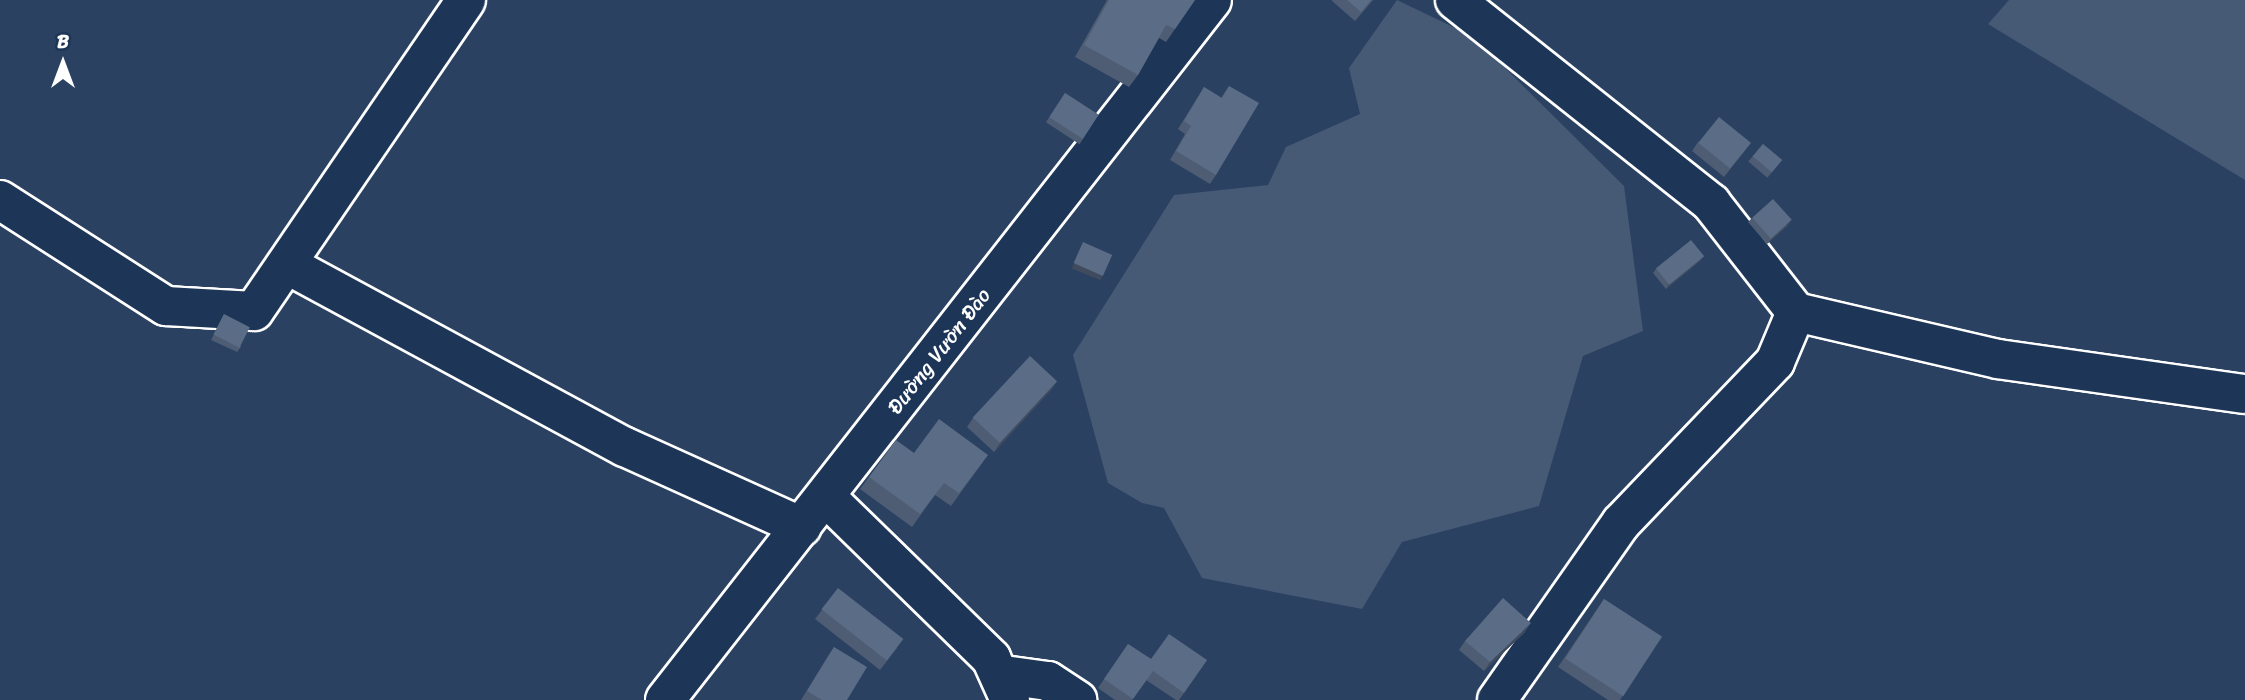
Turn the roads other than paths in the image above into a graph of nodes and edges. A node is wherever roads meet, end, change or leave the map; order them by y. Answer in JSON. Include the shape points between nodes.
{"nodes":[{"id":1,"x":466,"y":0,"type":"edge"},
{"id":2,"x":1212,"y":0,"type":"edge"},
{"id":3,"x":1455,"y":0,"type":"edge"},
{"id":4,"x":0,"y":200,"type":"edge"},
{"id":5,"x":288,"y":265,"type":"junction"},
{"id":6,"x":1796,"y":312,"type":"junction"},
{"id":7,"x":2245,"y":394,"type":"edge"},
{"id":8,"x":826,"y":497,"type":"junction"},
{"id":9,"x":802,"y":527,"type":"junction"},
{"id":10,"x":1007,"y":687,"type":"edge"},
{"id":11,"x":665,"y":700,"type":"edge"},
{"id":12,"x":1077,"y":700,"type":"edge"},
{"id":13,"x":1497,"y":700,"type":"edge"}],
"edges":[{"from":1,"to":5,"type":"street"},
{"from":2,"to":8,"type":"street","name":"Đường Vườn Đào"},
{"from":3,"to":6,"type":"street","via":[[1711,202]]},
{"from":4,"to":5,"type":"street","via":[[166,306],[254,310]]},
{"from":5,"to":9,"type":"street","via":[[625,447]]},
{"from":6,"to":7,"type":"street","via":[[1998,359]]},
{"from":6,"to":13,"type":"street","via":[[1775,362],[1621,523]]},
{"from":8,"to":9,"type":"street","name":"Đường Vườn Đào"},
{"from":8,"to":10,"type":"street"},
{"from":9,"to":11,"type":"street","name":"Đường Vườn Đào"},
{"from":10,"to":12,"type":"street","via":[[1048,681]]}]}
